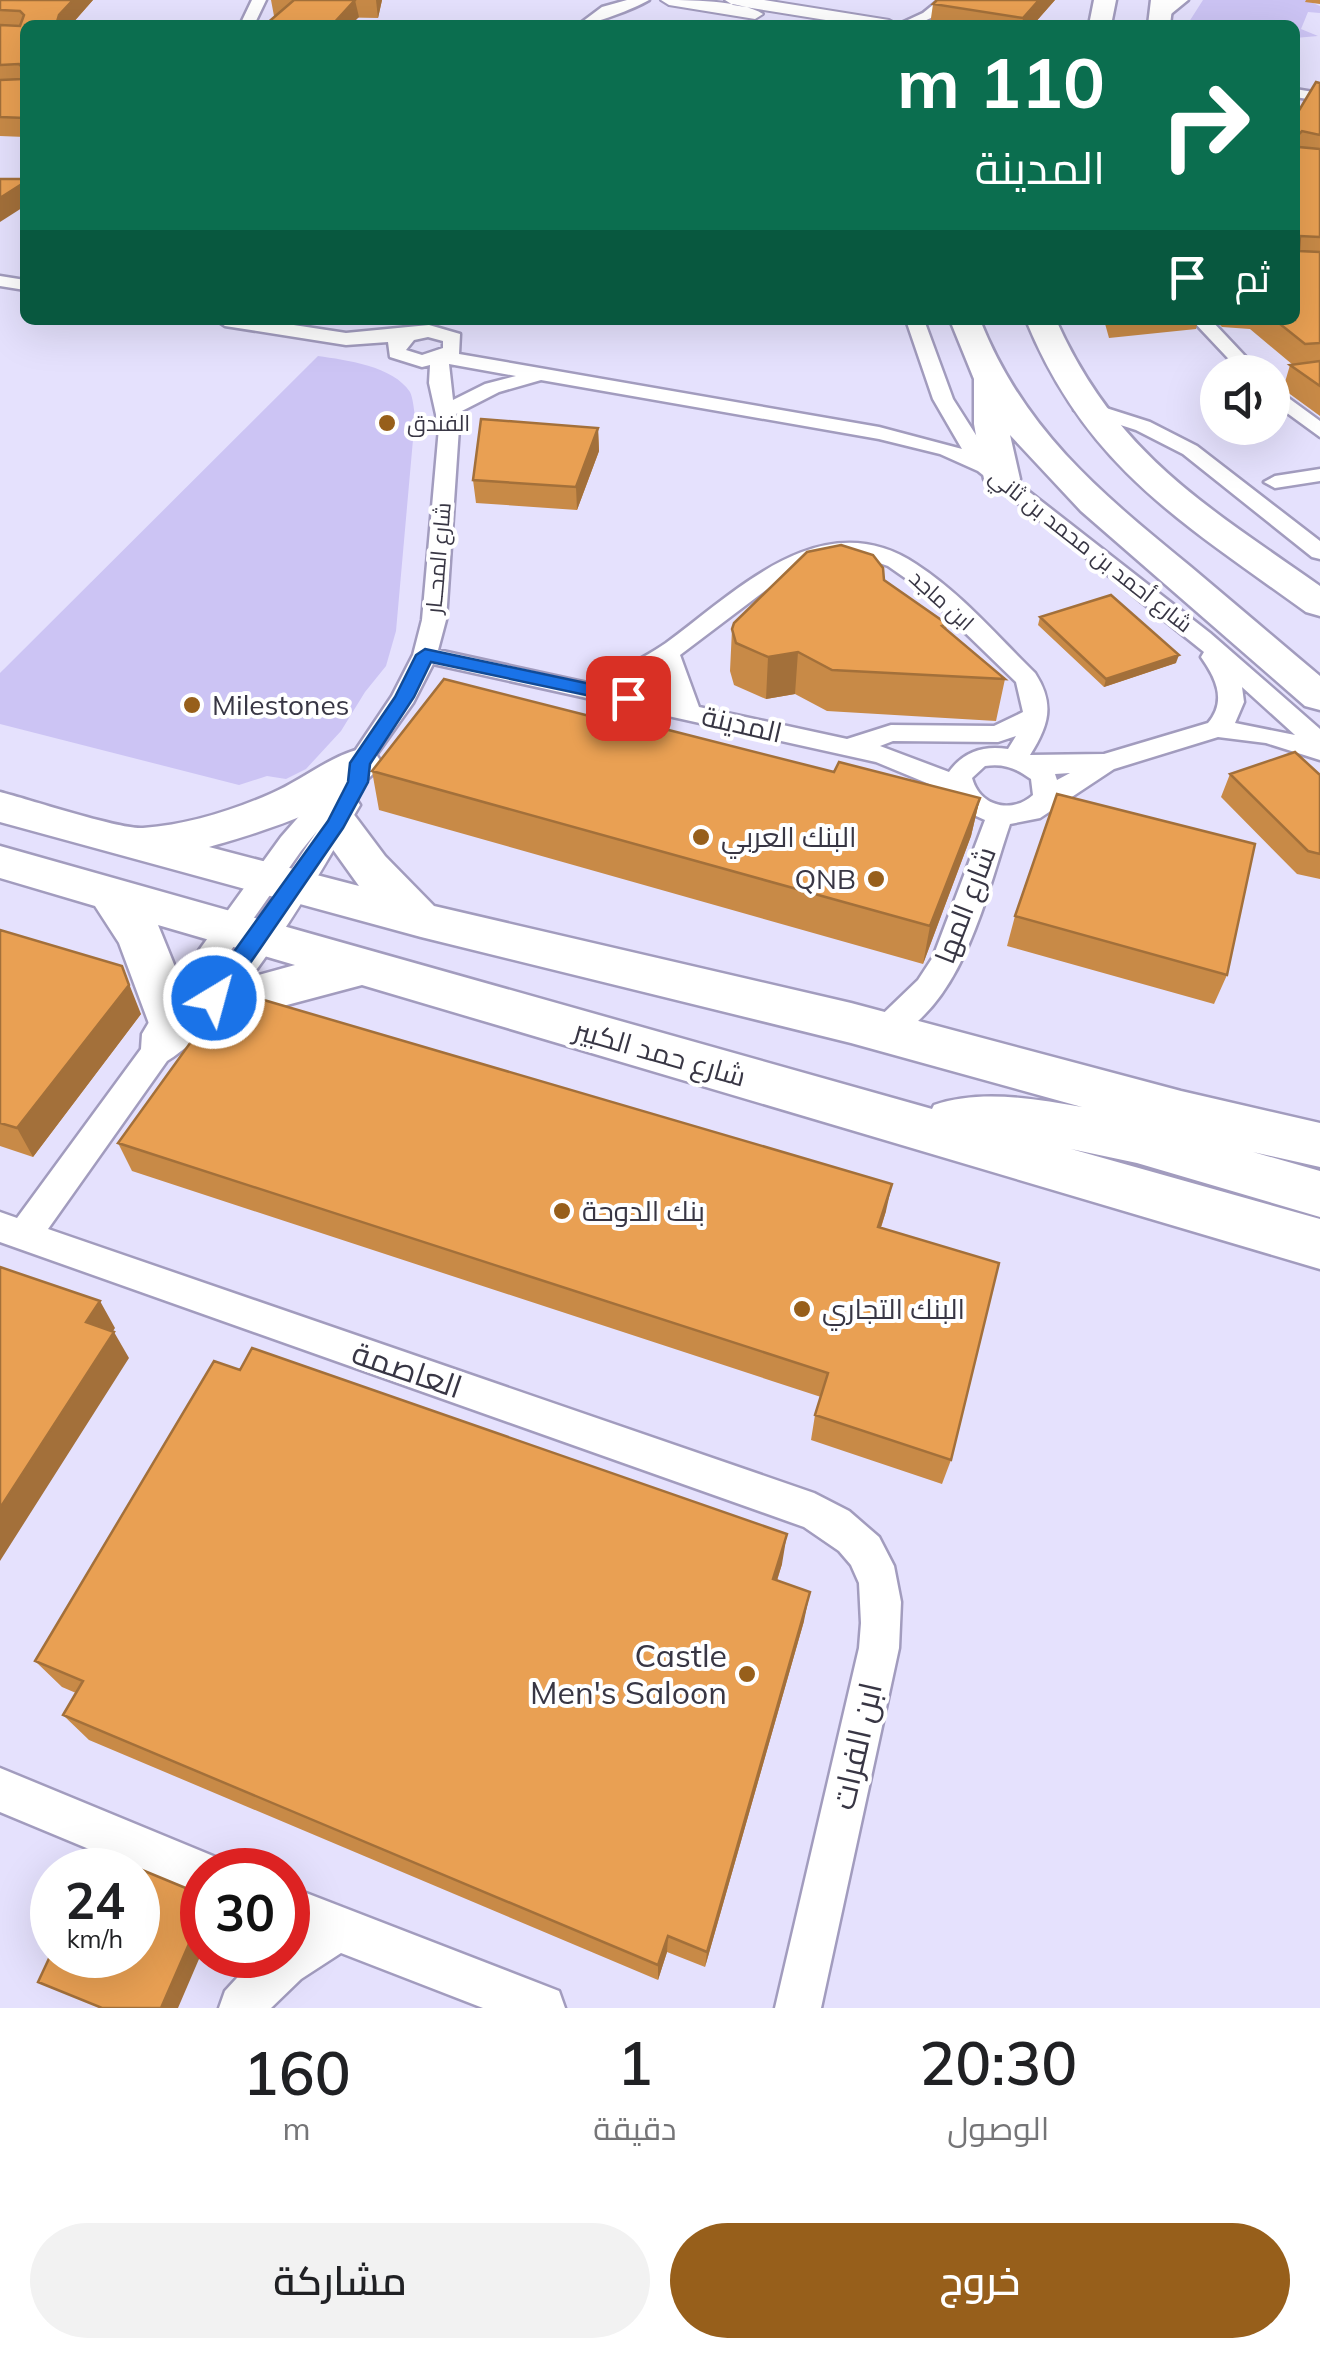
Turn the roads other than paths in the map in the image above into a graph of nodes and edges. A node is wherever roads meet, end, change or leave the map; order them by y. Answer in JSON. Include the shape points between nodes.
{"nodes":[{"id":1,"x":642,"y":0,"type":"edge"},
{"id":2,"x":669,"y":0,"type":"edge"},
{"id":3,"x":733,"y":0,"type":"edge"},
{"id":4,"x":948,"y":0,"type":"edge"},
{"id":5,"x":1181,"y":0,"type":"edge"},
{"id":6,"x":607,"y":5,"type":"edge"},
{"id":7,"x":1160,"y":13,"type":"edge"},
{"id":8,"x":794,"y":20,"type":"edge"},
{"id":9,"x":858,"y":20,"type":"edge"},
{"id":10,"x":917,"y":20,"type":"edge"},
{"id":11,"x":1320,"y":75,"type":"edge"},
{"id":12,"x":1306,"y":99,"type":"edge"},
{"id":13,"x":254,"y":325,"type":"edge"},
{"id":14,"x":917,"y":325,"type":"edge"},
{"id":15,"x":965,"y":325,"type":"edge"},
{"id":16,"x":1207,"y":325,"type":"edge"},
{"id":17,"x":1027,"y":327,"type":"edge"},
{"id":18,"x":417,"y":329,"type":"edge"},
{"id":19,"x":452,"y":333,"type":"edge"},
{"id":20,"x":330,"y":338,"type":"junction"},
{"id":21,"x":1235,"y":355,"type":"edge"},
{"id":22,"x":403,"y":357,"type":"junction"},
{"id":23,"x":441,"y":358,"type":"junction"},
{"id":24,"x":505,"y":366,"type":"junction"},
{"id":25,"x":545,"y":375,"type":"junction"},
{"id":26,"x":989,"y":376,"type":"junction"},
{"id":27,"x":1290,"y":397,"type":"edge"},
{"id":28,"x":445,"y":402,"type":"junction"},
{"id":29,"x":1081,"y":406,"type":"junction"},
{"id":30,"x":932,"y":411,"type":"junction"},
{"id":31,"x":1320,"y":431,"type":"edge"},
{"id":32,"x":879,"y":433,"type":"junction"},
{"id":33,"x":995,"y":474,"type":"junction"},
{"id":34,"x":1320,"y":474,"type":"edge"},
{"id":35,"x":1275,"y":482,"type":"dead end"},
{"id":36,"x":1320,"y":552,"type":"edge"},
{"id":37,"x":1204,"y":598,"type":"junction"},
{"id":38,"x":1320,"y":604,"type":"edge"},
{"id":39,"x":1202,"y":638,"type":"junction"},
{"id":40,"x":667,"y":653,"type":"junction"},
{"id":41,"x":425,"y":655,"type":"junction"},
{"id":42,"x":1320,"y":657,"type":"edge"},
{"id":43,"x":597,"y":691,"type":"junction"},
{"id":44,"x":1320,"y":697,"type":"edge"},
{"id":45,"x":689,"y":712,"type":"junction"},
{"id":46,"x":1036,"y":716,"type":"junction"},
{"id":47,"x":1217,"y":728,"type":"junction"},
{"id":48,"x":1320,"y":743,"type":"edge"},
{"id":49,"x":847,"y":747,"type":"junction"},
{"id":50,"x":1320,"y":752,"type":"edge"},
{"id":51,"x":1024,"y":762,"type":"junction"},
{"id":52,"x":1105,"y":762,"type":"junction"},
{"id":53,"x":360,"y":763,"type":"junction"},
{"id":54,"x":965,"y":775,"type":"junction"},
{"id":55,"x":1047,"y":797,"type":"junction"},
{"id":56,"x":0,"y":807,"type":"edge"},
{"id":57,"x":1000,"y":814,"type":"junction"},
{"id":58,"x":336,"y":824,"type":"junction"},
{"id":59,"x":140,"y":843,"type":"junction"},
{"id":60,"x":0,"y":862,"type":"edge"},
{"id":61,"x":281,"y":881,"type":"junction"},
{"id":62,"x":113,"y":897,"type":"junction"},
{"id":63,"x":421,"y":920,"type":"junction"},
{"id":64,"x":244,"y":935,"type":"junction"},
{"id":65,"x":360,"y":968,"type":"junction"},
{"id":66,"x":173,"y":1030,"type":"junction"},
{"id":67,"x":880,"y":1030,"type":"junction"},
{"id":68,"x":913,"y":1124,"type":"junction"},
{"id":69,"x":1320,"y":1145,"type":"edge"},
{"id":70,"x":1320,"y":1194,"type":"edge"},
{"id":71,"x":12,"y":1231,"type":"edge"},
{"id":72,"x":1320,"y":1244,"type":"edge"},
{"id":73,"x":814,"y":1512,"type":"joint"},
{"id":74,"x":0,"y":1790,"type":"edge"},
{"id":75,"x":180,"y":1865,"type":"edge"},
{"id":76,"x":310,"y":1918,"type":"edge"},
{"id":77,"x":338,"y":1930,"type":"junction"},
{"id":78,"x":242,"y":2008,"type":"edge"},
{"id":79,"x":542,"y":2008,"type":"edge"},
{"id":80,"x":798,"y":2008,"type":"edge"}],
"edges":[{"from":1,"to":6,"type":"street"},
{"from":2,"to":8,"type":"street"},
{"from":3,"to":9,"type":"street"},
{"from":4,"to":10,"type":"street"},
{"from":5,"to":7,"type":"street"},
{"from":11,"to":12,"type":"street"},
{"from":13,"to":20,"type":"street"},
{"from":14,"to":30,"type":"street","name":"شارع أحمد بن محمد بن ثاني"},
{"from":15,"to":26,"type":"main road","name":"شارع أحمد بن محمد بن ثاني"},
{"from":16,"to":21,"type":"street"},
{"from":17,"to":29,"type":"main road","via":[[1038,373]]},
{"from":18,"to":19,"type":"street"},
{"from":18,"to":20,"type":"street"},
{"from":18,"to":22,"type":"street","via":[[395,346]]},
{"from":19,"to":23,"type":"street","via":[[452,352]]},
{"from":19,"to":24,"type":"street"},
{"from":20,"to":22,"type":"street"},
{"from":22,"to":23,"type":"street"},
{"from":22,"to":28,"type":"street"},
{"from":23,"to":24,"type":"street"},
{"from":23,"to":28,"type":"street","name":"شارع المحــار"},
{"from":24,"to":25,"type":"street"},
{"from":25,"to":28,"type":"street"},
{"from":25,"to":32,"type":"street"},
{"from":26,"to":33,"type":"main road"},
{"from":26,"to":37,"type":"main road","name":"شارع أحمد بن محمد بن ثاني","via":[[1079,492]]},
{"from":27,"to":31,"type":"street"},
{"from":28,"to":41,"type":"street","name":"شارع المحــار","via":[[434,620]]},
{"from":29,"to":36,"type":"street","via":[[1190,450]]},
{"from":29,"to":38,"type":"main road","via":[[1154,481]]},
{"from":30,"to":32,"type":"street"},
{"from":30,"to":33,"type":"street","name":"شارع أحمد بن محمد بن ثاني"},
{"from":32,"to":33,"type":"street","via":[[947,450]]},
{"from":33,"to":39,"type":"street","name":"شارع أحمد بن محمد بن ثاني"},
{"from":34,"to":35,"type":"street"},
{"from":37,"to":42,"type":"main road"},
{"from":37,"to":44,"type":"main road","name":"شارع أحمد بن محمد بن ثاني"},
{"from":39,"to":47,"type":"street","via":[[1231,686],[1226,721]]},
{"from":39,"to":48,"type":"street","name":"شارع أحمد بن محمد بن ثاني"},
{"from":40,"to":43,"type":"street","name":"ابن ماجد"},
{"from":40,"to":45,"type":"street"},
{"from":40,"to":46,"type":"street","name":"ابن ماجد","via":[[796,558],[831,550],[874,553],[913,572],[1026,678],[1038,699]]},
{"from":41,"to":43,"type":"street","name":"المدينة"},
{"from":41,"to":53,"type":"street","name":"شارع المحــار"},
{"from":43,"to":45,"type":"street","name":"المدينة"},
{"from":45,"to":49,"type":"street","name":"المدينة"},
{"from":46,"to":49,"type":"street","via":[[998,734],[891,733]]},
{"from":46,"to":51,"type":"street"},
{"from":47,"to":50,"type":"street"},
{"from":47,"to":52,"type":"street"},
{"from":49,"to":54,"type":"street","name":"المدينة"},
{"from":51,"to":52,"type":"street"},
{"from":51,"to":54,"type":"street","via":[[999,755]]},
{"from":51,"to":55,"type":"street","via":[[1043,775]]},
{"from":52,"to":55,"type":"street"},
{"from":53,"to":58,"type":"street","name":"شارع المحــار","via":[[358,782]]},
{"from":53,"to":59,"type":"main road","via":[[280,809]]},
{"from":53,"to":61,"type":"street","name":"شارع المحــار","via":[[323,802]]},
{"from":54,"to":57,"type":"street","via":[[967,800]]},
{"from":55,"to":57,"type":"street","via":[[1030,812]]},
{"from":56,"to":59,"type":"main road"},
{"from":57,"to":67,"type":"street","name":"شارع المها","via":[[950,955],[916,1005]]},
{"from":58,"to":61,"type":"street","name":"شارع المحــار"},
{"from":58,"to":63,"type":"main road"},
{"from":59,"to":61,"type":"main road"},
{"from":60,"to":62,"type":"main road","name":"شارع حمد الكبير"},
{"from":61,"to":63,"type":"main road"},
{"from":61,"to":64,"type":"street","name":"شارع المحــار"},
{"from":62,"to":64,"type":"main road","name":"شارع حمد الكبير"},
{"from":62,"to":66,"type":"main road","via":[[142,938]]},
{"from":63,"to":67,"type":"main road"},
{"from":64,"to":65,"type":"main road","name":"شارع حمد الكبير"},
{"from":64,"to":66,"type":"street","name":"شارع المحــار"},
{"from":65,"to":66,"type":"main road","via":[[272,988]]},
{"from":65,"to":68,"type":"main road","name":"شارع حمد الكبير"},
{"from":66,"to":71,"type":"street","name":"شارع المحــار"},
{"from":67,"to":69,"type":"main road"},
{"from":68,"to":70,"type":"main road","via":[[1006,1119],[1084,1129]]},
{"from":68,"to":72,"type":"main road","name":"شارع حمد الكبير"},
{"from":71,"to":73,"type":"street","name":"العاصمة"},
{"from":73,"to":80,"type":"street","name":"ابن الفرات","via":[[848,1529],[873,1562],[884,1601]]},
{"from":74,"to":75,"type":"street"},
{"from":76,"to":77,"type":"street"},
{"from":77,"to":78,"type":"street","via":[[284,1960]]},
{"from":77,"to":79,"type":"street"}]}
